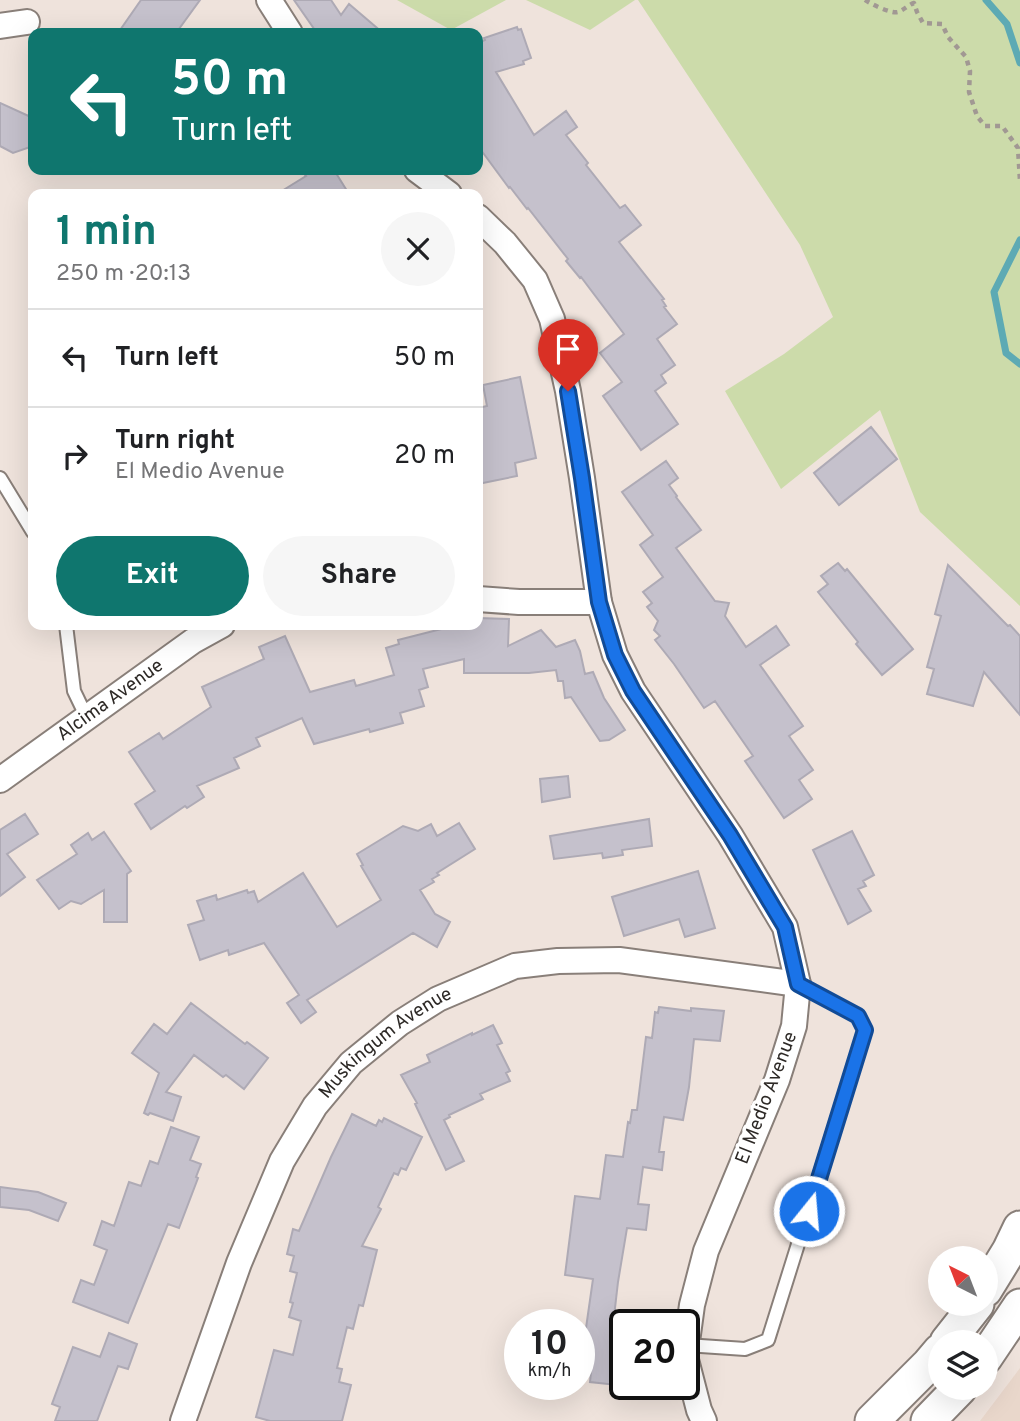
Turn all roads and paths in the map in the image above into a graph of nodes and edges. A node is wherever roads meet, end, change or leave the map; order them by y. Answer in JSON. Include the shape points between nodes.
{"nodes":[{"id":1,"x":269,"y":0,"type":"edge"},
{"id":2,"x":865,"y":0,"type":"edge"},
{"id":3,"x":27,"y":22,"type":"dead end"},
{"id":4,"x":0,"y":26,"type":"edge"},
{"id":5,"x":287,"y":28,"type":"edge"},
{"id":6,"x":424,"y":175,"type":"edge"},
{"id":7,"x":1020,"y":181,"type":"edge"},
{"id":8,"x":442,"y":189,"type":"edge"},
{"id":9,"x":483,"y":222,"type":"edge"},
{"id":10,"x":0,"y":478,"type":"edge"},
{"id":11,"x":28,"y":525,"type":"edge"},
{"id":12,"x":483,"y":599,"type":"edge"},
{"id":13,"x":599,"y":602,"type":"junction"},
{"id":14,"x":67,"y":630,"type":"edge"},
{"id":15,"x":213,"y":630,"type":"edge"},
{"id":16,"x":87,"y":718,"type":"junction"},
{"id":17,"x":0,"y":780,"type":"edge"},
{"id":18,"x":798,"y":984,"type":"junction"},
{"id":19,"x":1020,"y":1228,"type":"edge"},
{"id":20,"x":998,"y":1269,"type":"edge"},
{"id":21,"x":1020,"y":1306,"type":"edge"},
{"id":22,"x":691,"y":1309,"type":"edge"},
{"id":23,"x":968,"y":1316,"type":"edge"},
{"id":24,"x":956,"y":1330,"type":"edge"},
{"id":25,"x":998,"y":1339,"type":"edge"},
{"id":26,"x":700,"y":1346,"type":"edge"},
{"id":27,"x":928,"y":1365,"type":"edge"},
{"id":28,"x":696,"y":1400,"type":"edge"},
{"id":29,"x":948,"y":1400,"type":"edge"},
{"id":30,"x":183,"y":1421,"type":"edge"},
{"id":31,"x":704,"y":1421,"type":"edge"},
{"id":32,"x":872,"y":1421,"type":"edge"},
{"id":33,"x":928,"y":1421,"type":"edge"}],
"edges":[{"from":1,"to":5,"type":"street"},
{"from":2,"to":7,"type":"path","via":[[893,12],[914,3],[923,23],[942,24],[966,57],[977,116],[985,126],[1002,126],[1018,148]]},
{"from":3,"to":4,"type":"street"},
{"from":6,"to":8,"type":"street"},
{"from":9,"to":13,"type":"street","name":"El Medio Avenue","via":[[535,280],[552,319],[568,391]]},
{"from":10,"to":11,"type":"lane"},
{"from":12,"to":13,"type":"street"},
{"from":13,"to":18,"type":"street","name":"El Medio Avenue","via":[[615,655],[633,691],[730,835],[785,927]]},
{"from":14,"to":16,"type":"lane","via":[[74,691]]},
{"from":15,"to":16,"type":"street","name":"Alcima Avenue"},
{"from":16,"to":17,"type":"street","name":"Alcima Avenue"},
{"from":18,"to":22,"type":"street","name":"El Medio Avenue","via":[[794,1026],[777,1080],[706,1251]]},
{"from":18,"to":26,"type":"lane","via":[[858,1016],[865,1030],[768,1340],[746,1349]]},
{"from":18,"to":30,"type":"street","name":"Muskingum Avenue","via":[[619,960],[558,961],[515,966],[438,999],[400,1023],[351,1063],[315,1106],[282,1161],[239,1263]]},
{"from":19,"to":20,"type":"main road"},
{"from":21,"to":25,"type":"main road"},
{"from":23,"to":24,"type":"main road"},
{"from":27,"to":32,"type":"main road"},
{"from":28,"to":31,"type":"street","name":"El Medio Avenue"},
{"from":29,"to":33,"type":"main road"}]}
